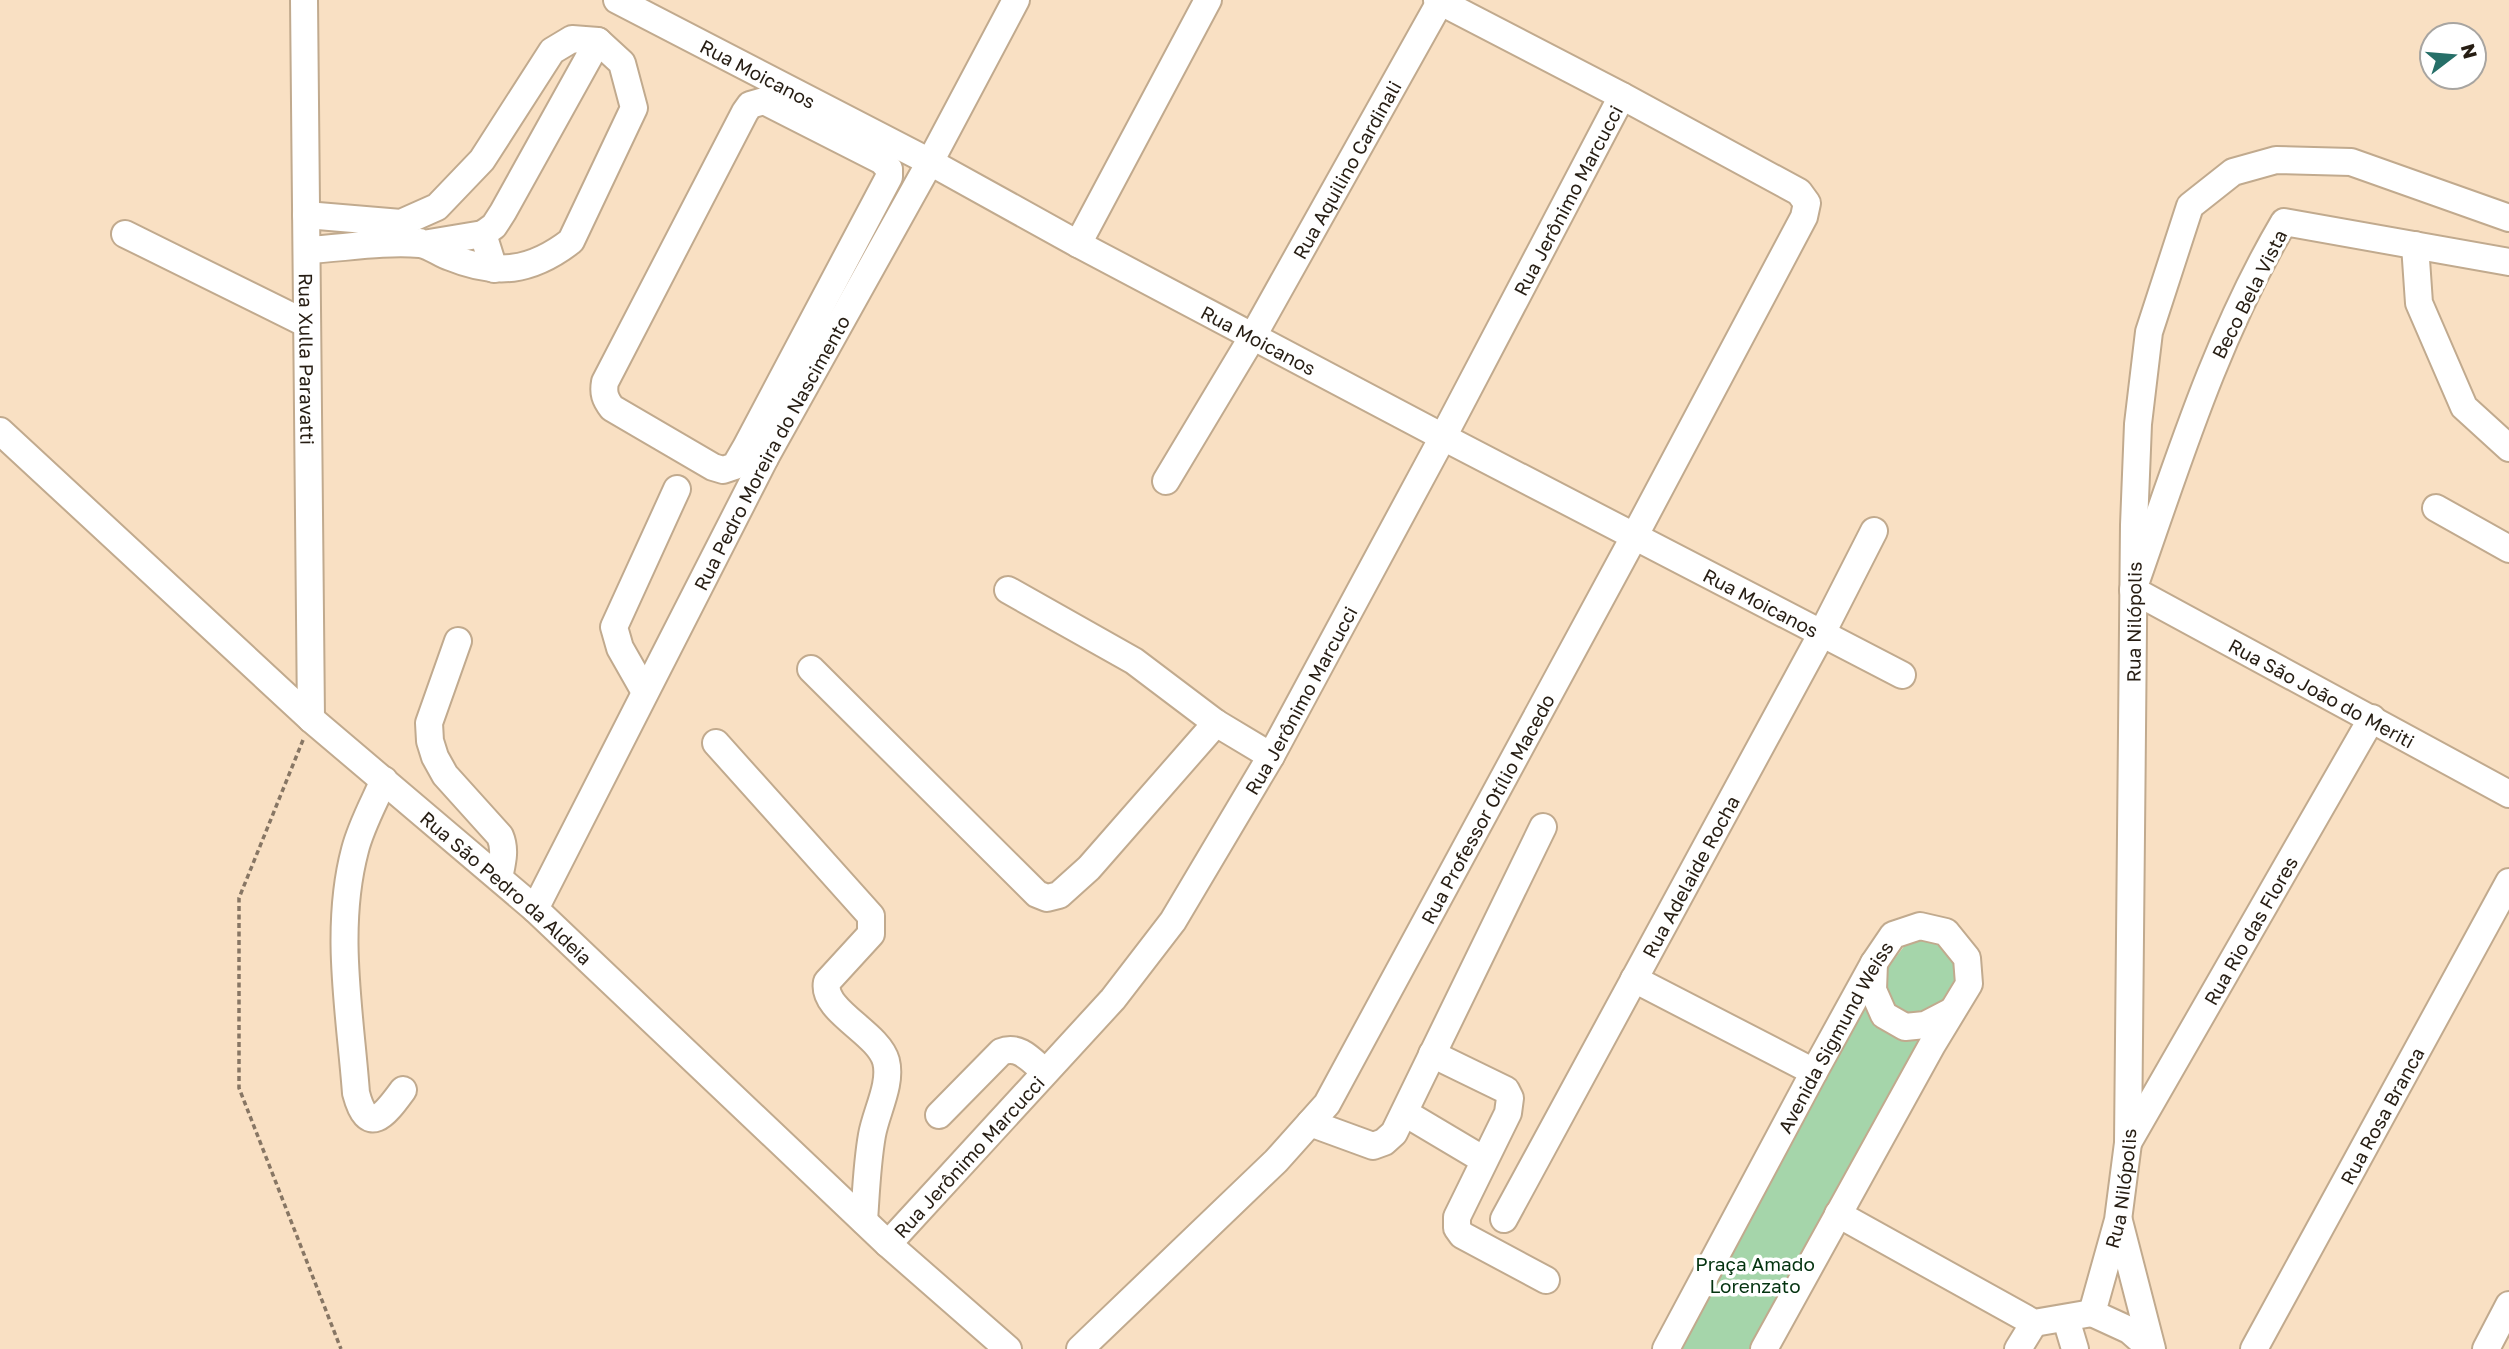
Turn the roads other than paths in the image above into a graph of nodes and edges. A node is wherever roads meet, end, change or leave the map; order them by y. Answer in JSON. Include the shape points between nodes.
{"nodes":[{"id":1,"x":304,"y":0,"type":"edge"},
{"id":2,"x":617,"y":0,"type":"edge"},
{"id":3,"x":1016,"y":0,"type":"edge"},
{"id":4,"x":1208,"y":0,"type":"edge"},
{"id":5,"x":1439,"y":1,"type":"edge"},
{"id":6,"x":1472,"y":8,"type":"edge"},
{"id":7,"x":598,"y":41,"type":"junction"},
{"id":8,"x":1622,"y":96,"type":"junction"},
{"id":9,"x":930,"y":162,"type":"junction"},
{"id":10,"x":306,"y":215,"type":"junction"},
{"id":11,"x":2509,"y":218,"type":"edge"},
{"id":12,"x":401,"y":223,"type":"junction"},
{"id":13,"x":125,"y":234,"type":"dead end"},
{"id":14,"x":483,"y":234,"type":"junction"},
{"id":15,"x":423,"y":244,"type":"junction"},
{"id":16,"x":1077,"y":244,"type":"junction"},
{"id":17,"x":2416,"y":245,"type":"junction"},
{"id":18,"x":307,"y":250,"type":"junction"},
{"id":19,"x":2509,"y":261,"type":"edge"},
{"id":20,"x":494,"y":269,"type":"junction"},
{"id":21,"x":307,"y":324,"type":"junction"},
{"id":22,"x":1253,"y":336,"type":"junction"},
{"id":23,"x":1443,"y":437,"type":"junction"},
{"id":24,"x":3,"y":439,"type":"edge"},
{"id":25,"x":2509,"y":448,"type":"edge"},
{"id":26,"x":755,"y":452,"type":"junction"},
{"id":27,"x":1166,"y":481,"type":"dead end"},
{"id":28,"x":677,"y":489,"type":"dead end"},
{"id":29,"x":2436,"y":508,"type":"dead end"},
{"id":30,"x":1874,"y":531,"type":"dead end"},
{"id":31,"x":1634,"y":537,"type":"junction"},
{"id":32,"x":2509,"y":549,"type":"edge"},
{"id":33,"x":1008,"y":590,"type":"dead end"},
{"id":34,"x":2133,"y":590,"type":"junction"},
{"id":35,"x":1821,"y":635,"type":"junction"},
{"id":36,"x":458,"y":641,"type":"dead end"},
{"id":37,"x":811,"y":669,"type":"dead end"},
{"id":38,"x":1902,"y":675,"type":"dead end"},
{"id":39,"x":646,"y":692,"type":"junction"},
{"id":40,"x":2372,"y":718,"type":"junction"},
{"id":41,"x":312,"y":719,"type":"junction"},
{"id":42,"x":1216,"y":723,"type":"junction"},
{"id":43,"x":716,"y":743,"type":"dead end"},
{"id":44,"x":1271,"y":756,"type":"junction"},
{"id":45,"x":384,"y":780,"type":"junction"},
{"id":46,"x":2509,"y":794,"type":"edge"},
{"id":47,"x":1543,"y":827,"type":"dead end"},
{"id":48,"x":499,"y":878,"type":"junction"},
{"id":49,"x":2509,"y":883,"type":"edge"},
{"id":50,"x":535,"y":909,"type":"junction"},
{"id":51,"x":1874,"y":963,"type":"junction"},
{"id":52,"x":1634,"y":979,"type":"junction"},
{"id":53,"x":1953,"y":1010,"type":"junction"},
{"id":54,"x":1432,"y":1055,"type":"junction"},
{"id":55,"x":1045,"y":1072,"type":"junction"},
{"id":56,"x":1814,"y":1072,"type":"junction"},
{"id":57,"x":403,"y":1090,"type":"dead end"},
{"id":58,"x":1405,"y":1113,"type":"junction"},
{"id":59,"x":939,"y":1115,"type":"dead end"},
{"id":60,"x":1310,"y":1123,"type":"junction"},
{"id":61,"x":2128,"y":1143,"type":"junction"},
{"id":62,"x":1484,"y":1160,"type":"junction"},
{"id":63,"x":1838,"y":1214,"type":"junction"},
{"id":64,"x":1503,"y":1219,"type":"dead end"},
{"id":65,"x":2118,"y":1220,"type":"junction"},
{"id":66,"x":864,"y":1221,"type":"junction"},
{"id":67,"x":888,"y":1244,"type":"junction"},
{"id":68,"x":1546,"y":1280,"type":"dead end"},
{"id":69,"x":2509,"y":1305,"type":"edge"},
{"id":70,"x":2092,"y":1313,"type":"junction"},
{"id":71,"x":2066,"y":1319,"type":"junction"},
{"id":72,"x":2034,"y":1323,"type":"junction"},
{"id":73,"x":1008,"y":1349,"type":"edge"},
{"id":74,"x":1080,"y":1349,"type":"edge"},
{"id":75,"x":1666,"y":1349,"type":"edge"},
{"id":76,"x":1764,"y":1349,"type":"edge"},
{"id":77,"x":2018,"y":1349,"type":"edge"},
{"id":78,"x":2075,"y":1349,"type":"edge"},
{"id":79,"x":2151,"y":1349,"type":"edge"},
{"id":80,"x":2254,"y":1349,"type":"edge"},
{"id":81,"x":2486,"y":1349,"type":"edge"}],
"edges":[{"from":1,"to":10,"type":"street","name":"Rua Xulla Paravatti"},
{"from":2,"to":9,"type":"street","name":"Rua Moicanos"},
{"from":3,"to":9,"type":"street","name":"Rua Pedro Moreira do Nascimento"},
{"from":4,"to":16,"type":"street"},
{"from":5,"to":6,"type":"street"},
{"from":5,"to":22,"type":"street","name":"Rua Aquilino Cardinali"},
{"from":6,"to":8,"type":"street"},
{"from":7,"to":12,"type":"street","via":[[572,39],[552,51],[482,160],[437,208]]},
{"from":7,"to":14,"type":"street","via":[[503,212]]},
{"from":7,"to":20,"type":"street","via":[[622,63],[634,108],[571,241],[532,264]]},
{"from":8,"to":23,"type":"street","name":"Rua Jerônimo Marcucci"},
{"from":8,"to":31,"type":"street","name":"Rua Professor Otílio Macedo","via":[[1799,192],[1807,203],[1804,217]]},
{"from":9,"to":16,"type":"street","name":"Rua Moicanos"},
{"from":9,"to":26,"type":"street","name":"Rua Pedro Moreira do Nascimento"},
{"from":10,"to":12,"type":"street"},
{"from":10,"to":18,"type":"street","name":"Rua Xulla Paravatti"},
{"from":11,"to":34,"type":"street","name":"Rua Nilópolis","via":[[2351,162],[2276,160],[2233,172],[2190,206],[2149,332],[2138,424]]},
{"from":12,"to":15,"type":"street"},
{"from":13,"to":21,"type":"street"},
{"from":14,"to":15,"type":"street"},
{"from":14,"to":20,"type":"street"},
{"from":15,"to":18,"type":"street"},
{"from":15,"to":20,"type":"street","via":[[472,265]]},
{"from":16,"to":22,"type":"street","name":"Rua Moicanos"},
{"from":17,"to":19,"type":"street","name":"Beco Bela Vista"},
{"from":17,"to":25,"type":"street","via":[[2419,303],[2464,407]]},
{"from":17,"to":34,"type":"street","name":"Beco Bela Vista","via":[[2284,222],[2216,358]]},
{"from":18,"to":21,"type":"street","name":"Rua Xulla Paravatti"},
{"from":21,"to":41,"type":"street","name":"Rua Xulla Paravatti"},
{"from":22,"to":23,"type":"street","name":"Rua Moicanos"},
{"from":22,"to":27,"type":"street","name":"Rua Aquilino Cardinali"},
{"from":23,"to":31,"type":"street","name":"Rua Moicanos"},
{"from":23,"to":44,"type":"street","name":"Rua Jerônimo Marcucci"},
{"from":24,"to":41,"type":"street","name":"Rua São Pedro da Aldeia"},
{"from":26,"to":26,"type":"street","via":[[735,466],[713,467],[612,408],[603,391],[745,111],[764,102],[882,161],[889,177]]},
{"from":26,"to":39,"type":"street","name":"Rua Pedro Moreira do Nascimento"},
{"from":28,"to":39,"type":"street","via":[[614,627],[620,648]]},
{"from":29,"to":32,"type":"street"},
{"from":30,"to":35,"type":"street","name":"Rua Adelaide Rocha"},
{"from":31,"to":35,"type":"street","name":"Rua Moicanos"},
{"from":31,"to":60,"type":"street","name":"Rua Professor Otílio Macedo","via":[[1326,1104]]},
{"from":33,"to":42,"type":"street","via":[[1133,661]]},
{"from":34,"to":40,"type":"street","name":"Rua São João do Meriti"},
{"from":34,"to":61,"type":"street","name":"Rua Nilópolis"},
{"from":35,"to":38,"type":"street","name":"Rua Moicanos"},
{"from":35,"to":52,"type":"street","name":"Rua Adelaide Rocha"},
{"from":36,"to":48,"type":"street","via":[[429,723],[430,741],[445,775],[500,836],[504,853]]},
{"from":37,"to":42,"type":"street","via":[[1037,894],[1047,898],[1059,895],[1088,868]]},
{"from":39,"to":50,"type":"street","name":"Rua Pedro Moreira do Nascimento"},
{"from":40,"to":46,"type":"street","name":"Rua São João do Meriti"},
{"from":40,"to":61,"type":"street","name":"Rua Rio das Flores"},
{"from":41,"to":45,"type":"street","name":"Rua São Pedro da Aldeia"},
{"from":42,"to":44,"type":"street"},
{"from":43,"to":66,"type":"street","via":[[871,916],[871,934],[827,982],[826,989],[831,1001],[886,1060],[870,1146]]},
{"from":44,"to":55,"type":"street","name":"Rua Jerônimo Marcucci","via":[[1173,921],[1112,999]]},
{"from":45,"to":48,"type":"street","name":"Rua São Pedro da Aldeia"},
{"from":45,"to":57,"type":"street","via":[[355,848],[345,902],[344,946],[360,1107],[377,1119]]},
{"from":47,"to":54,"type":"street"},
{"from":48,"to":50,"type":"street","name":"Rua São Pedro da Aldeia"},
{"from":49,"to":80,"type":"street","name":"Rua Rosa Branca"},
{"from":50,"to":66,"type":"street","name":"Rua São Pedro da Aldeia"},
{"from":51,"to":53,"type":"street","via":[[1872,990],[1884,1015],[1905,1027],[1925,1026]]},
{"from":51,"to":53,"type":"street","name":"Avenida Sigmund Weiss","via":[[1893,935],[1920,926],[1946,932],[1966,958],[1969,984]]},
{"from":51,"to":56,"type":"street","name":"Avenida Sigmund Weiss"},
{"from":52,"to":56,"type":"street"},
{"from":52,"to":64,"type":"street","name":"Rua Adelaide Rocha"},
{"from":53,"to":63,"type":"street","name":"Avenida Sigmund Weiss"},
{"from":54,"to":58,"type":"street"},
{"from":54,"to":62,"type":"street","via":[[1506,1090],[1510,1098],[1508,1113]]},
{"from":55,"to":59,"type":"street","via":[[1018,1051],[1007,1049]]},
{"from":55,"to":67,"type":"street","name":"Rua Jerônimo Marcucci"},
{"from":56,"to":75,"type":"street","name":"Avenida Sigmund Weiss"},
{"from":58,"to":60,"type":"street","via":[[1394,1133],[1373,1146]]},
{"from":58,"to":62,"type":"street"},
{"from":60,"to":74,"type":"street","name":"Rua Professor Otílio Macedo"},
{"from":61,"to":65,"type":"street","name":"Rua Nilópolis"},
{"from":62,"to":68,"type":"street","via":[[1457,1217],[1457,1228],[1462,1235]]},
{"from":63,"to":72,"type":"street"},
{"from":63,"to":76,"type":"street","name":"Avenida Sigmund Weiss"},
{"from":65,"to":70,"type":"street","name":"Rua Nilópolis"},
{"from":65,"to":79,"type":"street"},
{"from":66,"to":67,"type":"street","name":"Rua São Pedro da Aldeia"},
{"from":67,"to":73,"type":"street","name":"Rua São Pedro da Aldeia"},
{"from":69,"to":81,"type":"street"},
{"from":70,"to":71,"type":"street"},
{"from":70,"to":79,"type":"street","via":[[2129,1330]]},
{"from":71,"to":72,"type":"street"},
{"from":71,"to":78,"type":"street"},
{"from":72,"to":77,"type":"street"}]}
